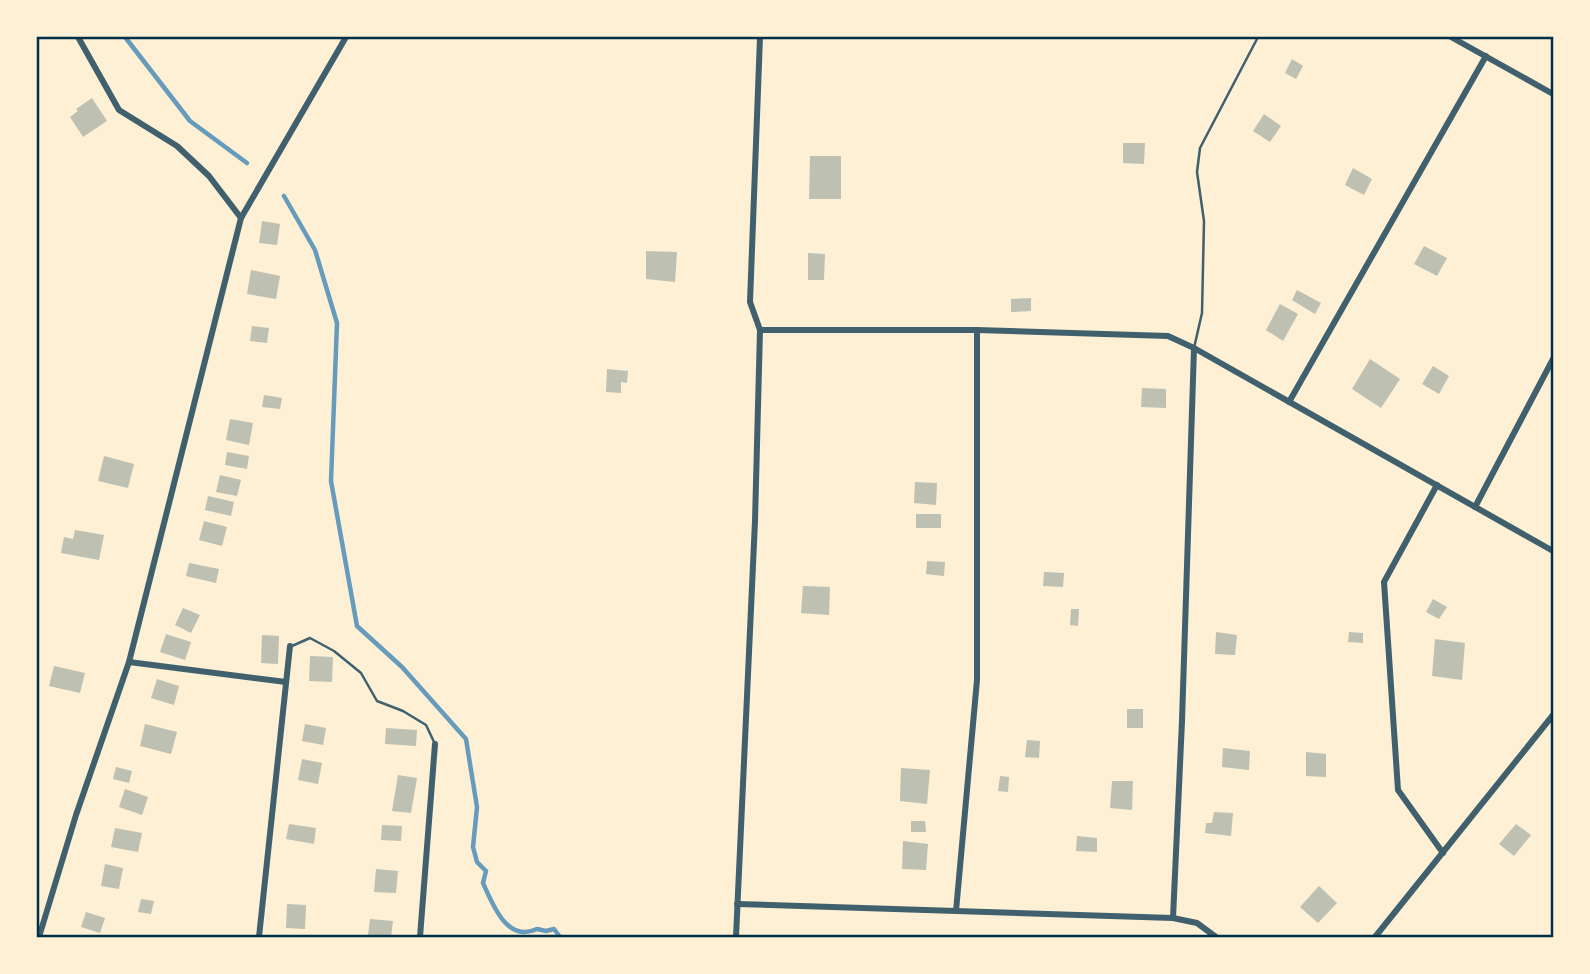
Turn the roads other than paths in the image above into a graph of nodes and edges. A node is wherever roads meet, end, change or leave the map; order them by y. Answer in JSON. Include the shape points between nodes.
{"nodes":[{"id":1,"x":78,"y":37,"type":"edge"},
{"id":2,"x":346,"y":37,"type":"edge"},
{"id":3,"x":760,"y":37,"type":"edge"},
{"id":4,"x":1258,"y":37,"type":"edge"},
{"id":5,"x":1451,"y":37,"type":"edge"},
{"id":6,"x":1486,"y":56,"type":"junction"},
{"id":7,"x":1553,"y":94,"type":"edge"},
{"id":8,"x":241,"y":218,"type":"junction"},
{"id":9,"x":760,"y":330,"type":"junction"},
{"id":10,"x":977,"y":330,"type":"junction"},
{"id":11,"x":1194,"y":348,"type":"junction"},
{"id":12,"x":1553,"y":359,"type":"edge"},
{"id":13,"x":1289,"y":402,"type":"junction"},
{"id":14,"x":1437,"y":485,"type":"junction"},
{"id":15,"x":1475,"y":507,"type":"junction"},
{"id":16,"x":1553,"y":551,"type":"edge"},
{"id":17,"x":290,"y":646,"type":"joint"},
{"id":18,"x":129,"y":662,"type":"junction"},
{"id":19,"x":286,"y":682,"type":"junction"},
{"id":20,"x":1553,"y":715,"type":"edge"},
{"id":21,"x":435,"y":744,"type":"joint"},
{"id":22,"x":1443,"y":853,"type":"junction"},
{"id":23,"x":737,"y":904,"type":"junction"},
{"id":24,"x":956,"y":911,"type":"junction"},
{"id":25,"x":1173,"y":918,"type":"junction"},
{"id":26,"x":39,"y":937,"type":"edge"},
{"id":27,"x":259,"y":937,"type":"edge"},
{"id":28,"x":420,"y":937,"type":"edge"},
{"id":29,"x":736,"y":937,"type":"edge"},
{"id":30,"x":1216,"y":937,"type":"edge"},
{"id":31,"x":1375,"y":937,"type":"edge"}],
"edges":[{"from":1,"to":8,"type":"street","via":[[119,110],[177,146],[209,176]]},
{"from":2,"to":8,"type":"street"},
{"from":3,"to":9,"type":"street","via":[[750,302]]},
{"from":4,"to":11,"type":"lane","via":[[1200,148],[1202,313]]},
{"from":5,"to":6,"type":"street"},
{"from":6,"to":7,"type":"street"},
{"from":6,"to":13,"type":"street"},
{"from":8,"to":18,"type":"street"},
{"from":9,"to":10,"type":"street"},
{"from":9,"to":23,"type":"street"},
{"from":10,"to":11,"type":"street","via":[[1168,336]]},
{"from":10,"to":24,"type":"street","via":[[976,680]]},
{"from":11,"to":13,"type":"street"},
{"from":11,"to":25,"type":"street"},
{"from":12,"to":15,"type":"street"},
{"from":13,"to":14,"type":"street"},
{"from":14,"to":15,"type":"street"},
{"from":14,"to":22,"type":"street","via":[[1384,582],[1398,790]]},
{"from":15,"to":16,"type":"street"},
{"from":17,"to":19,"type":"street"},
{"from":17,"to":21,"type":"lane","via":[[310,638],[334,651],[361,673],[377,701],[426,725]]},
{"from":18,"to":19,"type":"street"},
{"from":18,"to":26,"type":"street"},
{"from":19,"to":27,"type":"street"},
{"from":20,"to":22,"type":"street"},
{"from":21,"to":28,"type":"street"},
{"from":22,"to":31,"type":"street"},
{"from":23,"to":24,"type":"street"},
{"from":23,"to":29,"type":"street"},
{"from":24,"to":25,"type":"street"},
{"from":25,"to":30,"type":"street","via":[[1197,923]]}]}
